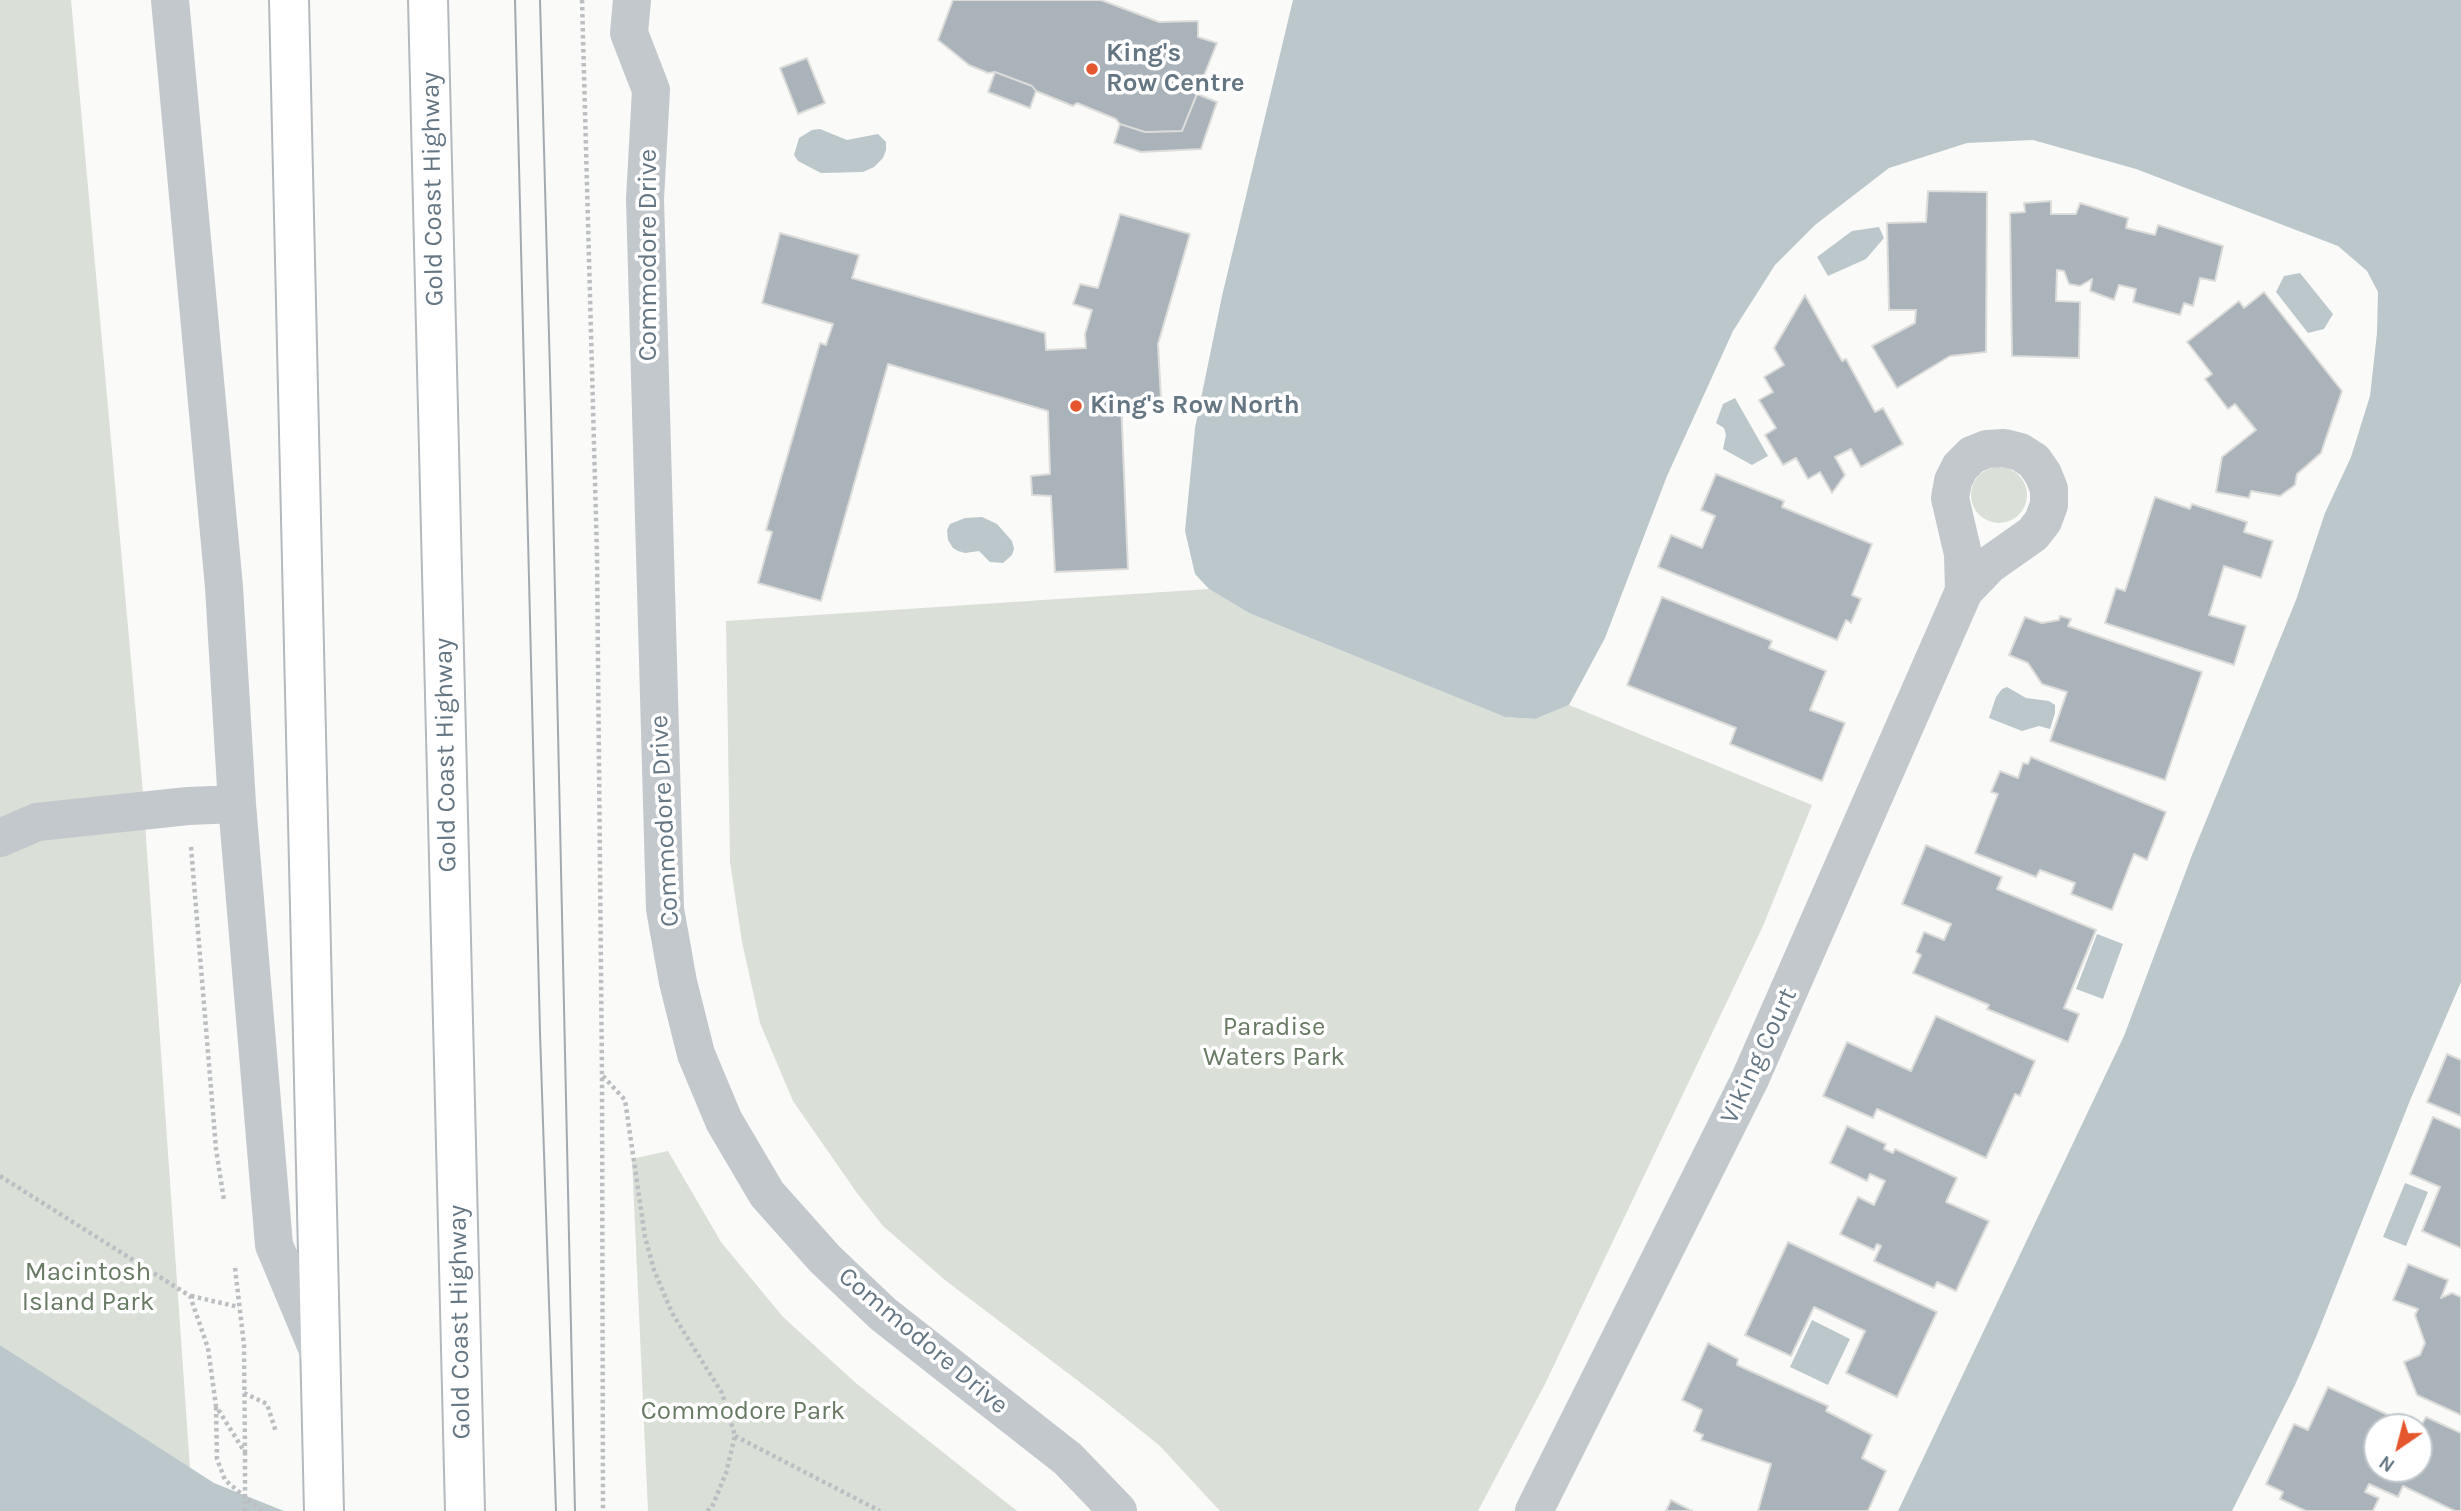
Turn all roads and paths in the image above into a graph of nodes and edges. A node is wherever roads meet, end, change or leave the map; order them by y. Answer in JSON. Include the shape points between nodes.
{"nodes":[{"id":1,"x":170,"y":0,"type":"edge"},
{"id":2,"x":289,"y":0,"type":"edge"},
{"id":3,"x":428,"y":0,"type":"edge"},
{"id":4,"x":582,"y":0,"type":"edge"},
{"id":5,"x":632,"y":0,"type":"edge"},
{"id":6,"x":1964,"y":591,"type":"dead end"},
{"id":7,"x":237,"y":804,"type":"junction"},
{"id":8,"x":188,"y":806,"type":"junction"},
{"id":9,"x":0,"y":838,"type":"edge"},
{"id":10,"x":602,"y":1076,"type":"junction"},
{"id":11,"x":0,"y":1176,"type":"edge"},
{"id":12,"x":226,"y":1212,"type":"dead end"},
{"id":13,"x":234,"y":1263,"type":"dead end"},
{"id":14,"x":190,"y":1296,"type":"junction"},
{"id":15,"x":240,"y":1307,"type":"junction"},
{"id":16,"x":320,"y":1356,"type":"junction"},
{"id":17,"x":244,"y":1393,"type":"junction"},
{"id":18,"x":216,"y":1406,"type":"junction"},
{"id":19,"x":735,"y":1436,"type":"junction"},
{"id":20,"x":277,"y":1438,"type":"dead end"},
{"id":21,"x":245,"y":1452,"type":"junction"},
{"id":22,"x":464,"y":1494,"type":"edge"},
{"id":23,"x":245,"y":1511,"type":"edge"},
{"id":24,"x":262,"y":1511,"type":"edge"},
{"id":25,"x":324,"y":1511,"type":"edge"},
{"id":26,"x":603,"y":1511,"type":"edge"},
{"id":27,"x":708,"y":1511,"type":"edge"},
{"id":28,"x":880,"y":1511,"type":"edge"},
{"id":29,"x":1118,"y":1511,"type":"edge"},
{"id":30,"x":1534,"y":1511,"type":"edge"}],
"edges":[{"from":1,"to":7,"type":"street","via":[[224,587]]},
{"from":2,"to":16,"type":"highway"},
{"from":3,"to":22,"type":"highway","name":"Gold Coast Highway"},
{"from":4,"to":10,"type":"path","via":[[597,555]]},
{"from":5,"to":29,"type":"street","name":"Commodore Drive","via":[[629,33],[651,90],[645,199],[665,909],[696,1054],[724,1121],[767,1194],[825,1259],[883,1314],[1068,1459]]},
{"from":6,"to":30,"type":"street","name":"Viking Court","via":[[1750,1079]]},
{"from":7,"to":8,"type":"street"},
{"from":7,"to":16,"type":"street","via":[[274,1245]]},
{"from":8,"to":9,"type":"street","via":[[37,822]]},
{"from":8,"to":12,"type":"path","via":[[216,1149]]},
{"from":10,"to":19,"type":"path","via":[[625,1100],[654,1270],[672,1313],[722,1393]]},
{"from":10,"to":26,"type":"path"},
{"from":11,"to":14,"type":"path"},
{"from":13,"to":15,"type":"path"},
{"from":14,"to":15,"type":"path"},
{"from":14,"to":18,"type":"path","via":[[208,1348]]},
{"from":15,"to":17,"type":"path"},
{"from":16,"to":25,"type":"highway"},
{"from":17,"to":20,"type":"path","via":[[267,1404]]},
{"from":17,"to":21,"type":"path"},
{"from":18,"to":21,"type":"path"},
{"from":18,"to":24,"type":"path","via":[[217,1459],[225,1480]]},
{"from":19,"to":27,"type":"path","via":[[726,1473]]},
{"from":19,"to":28,"type":"path"},
{"from":21,"to":23,"type":"path","bridge":true}]}
